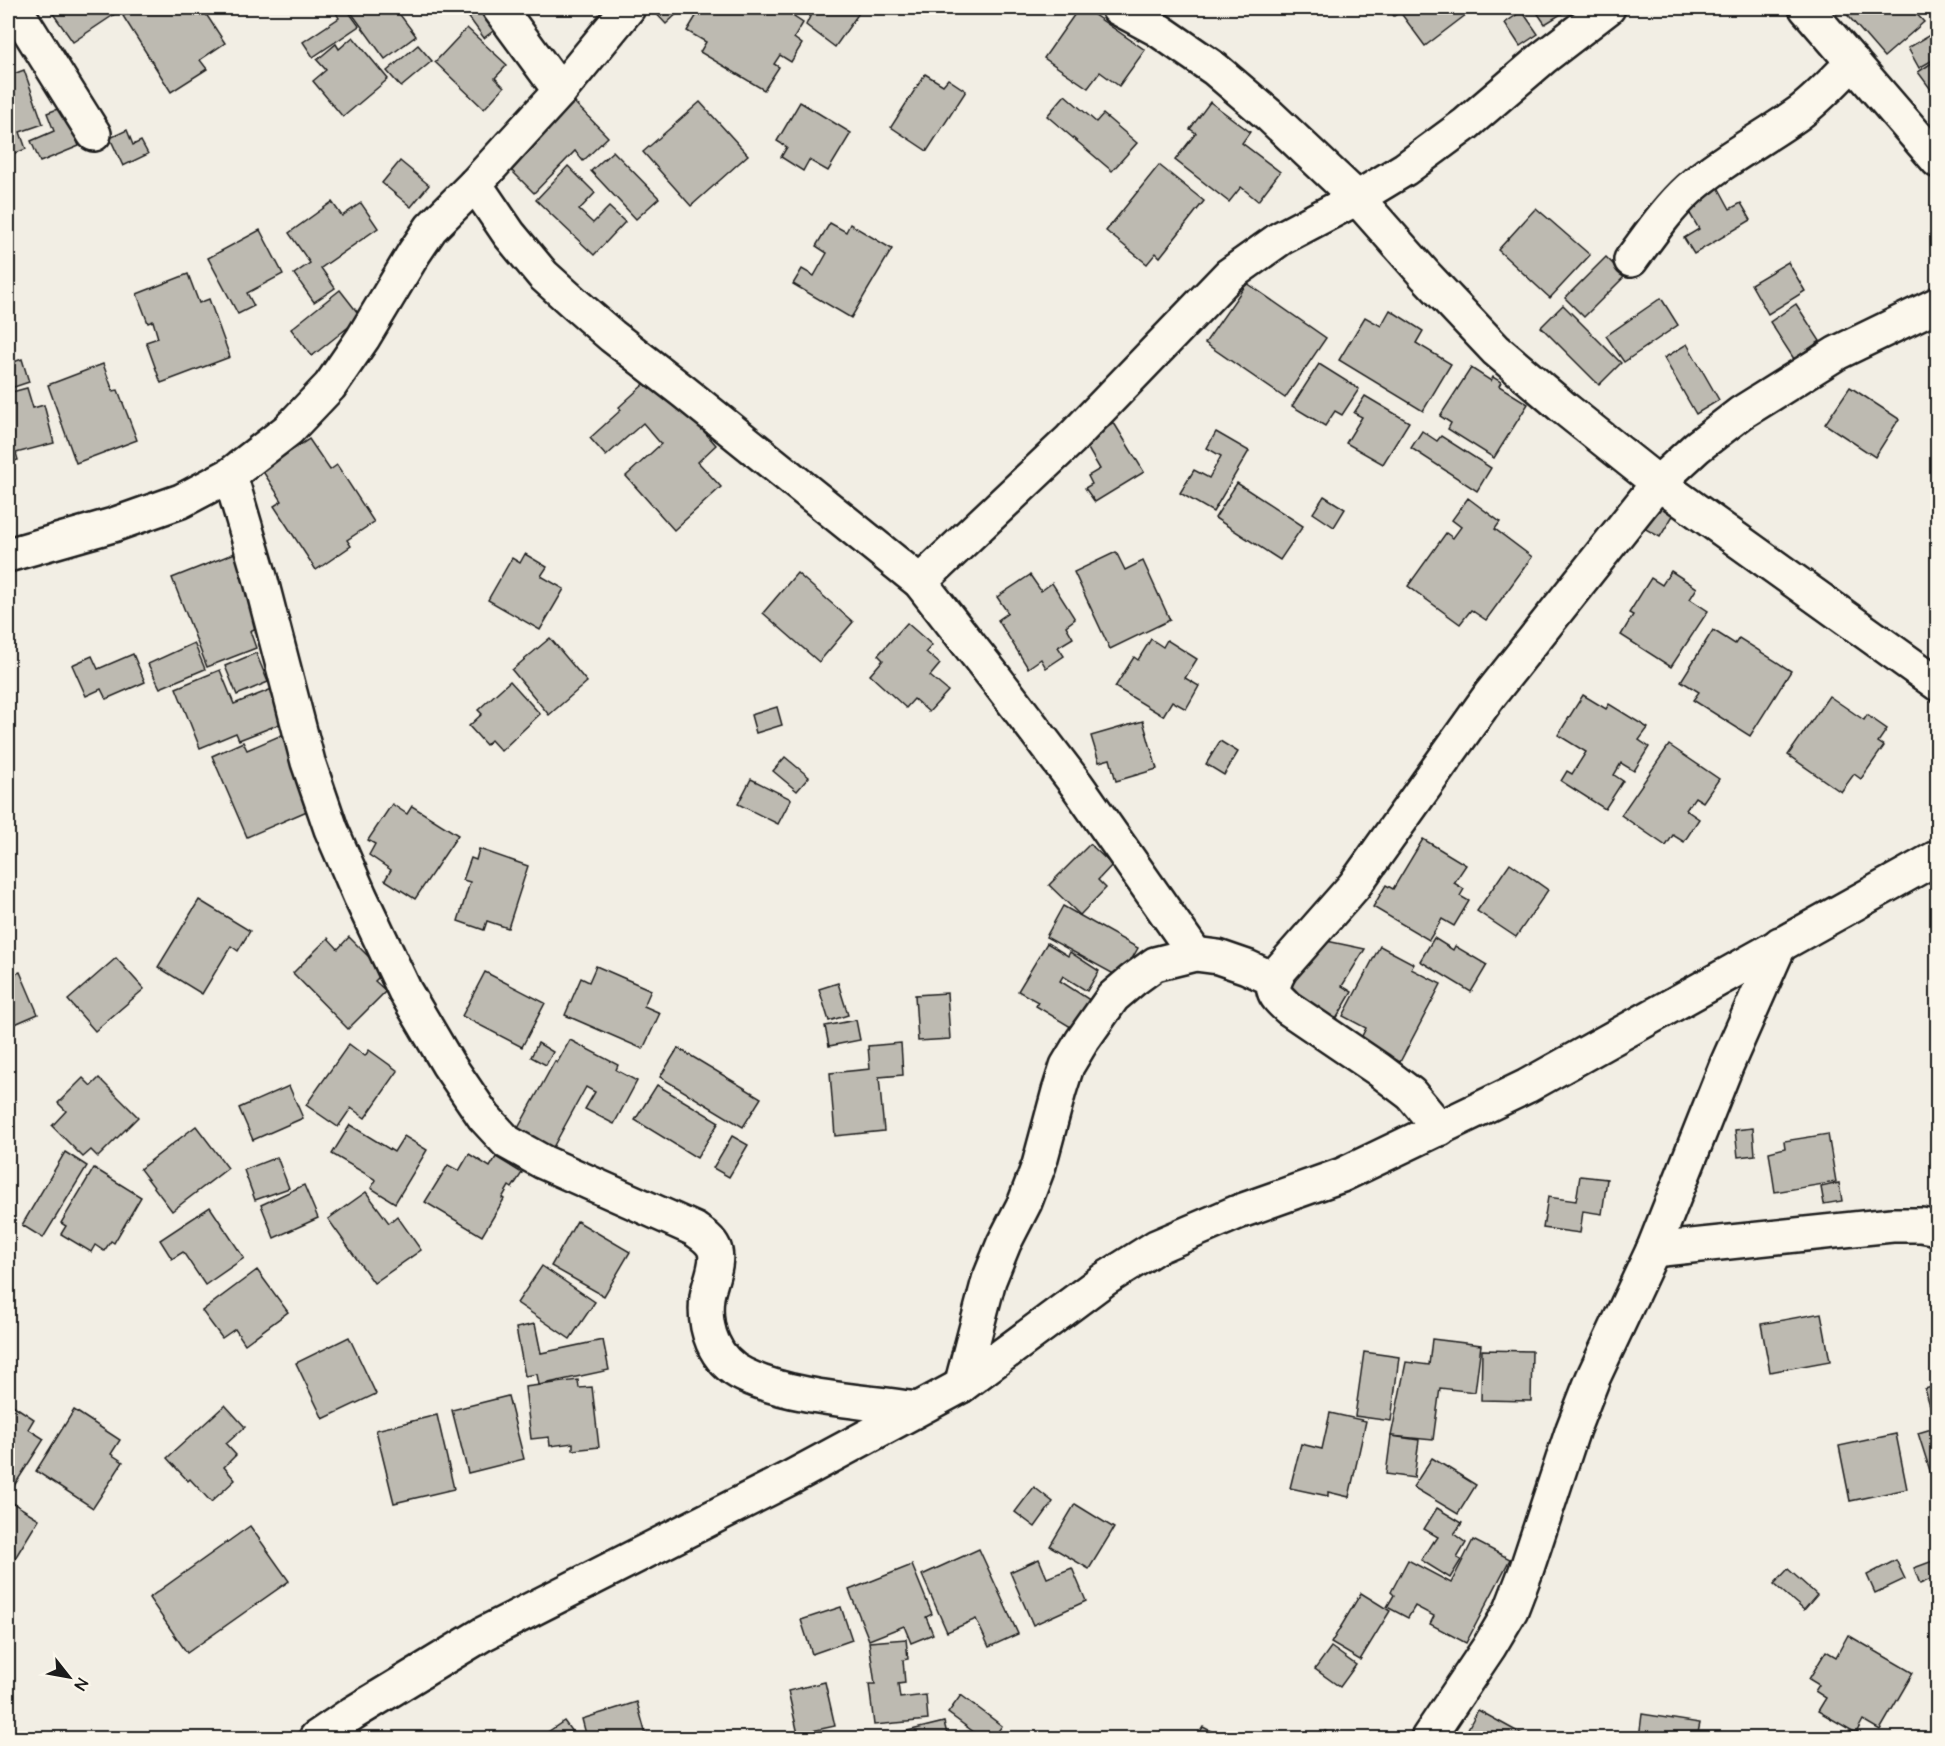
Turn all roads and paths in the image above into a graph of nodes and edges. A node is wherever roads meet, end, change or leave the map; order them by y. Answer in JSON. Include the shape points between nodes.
{"nodes":[{"id":1,"x":15,"y":8,"type":"edge"},
{"id":2,"x":499,"y":8,"type":"edge"},
{"id":3,"x":628,"y":8,"type":"edge"},
{"id":4,"x":1118,"y":8,"type":"edge"},
{"id":5,"x":1608,"y":8,"type":"edge"},
{"id":6,"x":1806,"y":8,"type":"edge"},
{"id":7,"x":1853,"y":62,"type":"junction"},
{"id":8,"x":560,"y":91,"type":"junction"},
{"id":9,"x":94,"y":134,"type":"dead end"},
{"id":10,"x":1938,"y":161,"type":"edge"},
{"id":11,"x":475,"y":184,"type":"junction"},
{"id":12,"x":1358,"y":198,"type":"junction"},
{"id":13,"x":1631,"y":260,"type":"dead end"},
{"id":14,"x":1938,"y":304,"type":"edge"},
{"id":15,"x":230,"y":475,"type":"junction"},
{"id":16,"x":1658,"y":483,"type":"junction"},
{"id":17,"x":8,"y":555,"type":"edge"},
{"id":18,"x":920,"y":582,"type":"junction"},
{"id":19,"x":1938,"y":684,"type":"edge"},
{"id":20,"x":1938,"y":857,"type":"edge"},
{"id":21,"x":1780,"y":944,"type":"junction"},
{"id":22,"x":1195,"y":954,"type":"junction"},
{"id":23,"x":1275,"y":980,"type":"junction"},
{"id":24,"x":1440,"y":1129,"type":"junction"},
{"id":25,"x":1938,"y":1228,"type":"edge"},
{"id":26,"x":1653,"y":1250,"type":"junction"},
{"id":27,"x":961,"y":1386,"type":"junction"},
{"id":28,"x":915,"y":1409,"type":"junction"},
{"id":29,"x":316,"y":1738,"type":"edge"},
{"id":30,"x":1428,"y":1738,"type":"edge"}],
"edges":[{"from":1,"to":9,"type":"street"},
{"from":2,"to":8,"type":"street"},
{"from":3,"to":8,"type":"street"},
{"from":4,"to":12,"type":"street","via":[[1215,69]]},
{"from":5,"to":12,"type":"street","via":[[1467,124]]},
{"from":6,"to":7,"type":"street"},
{"from":7,"to":10,"type":"street"},
{"from":7,"to":13,"type":"street","via":[[1800,112],[1737,152],[1687,191]]},
{"from":8,"to":11,"type":"street"},
{"from":11,"to":15,"type":"street","via":[[426,236],[330,386],[288,430]]},
{"from":11,"to":18,"type":"street","via":[[543,275],[574,303]]},
{"from":12,"to":16,"type":"street","via":[[1496,350]]},
{"from":12,"to":18,"type":"street","via":[[1281,238],[1229,275],[1070,440]]},
{"from":14,"to":16,"type":"street","via":[[1837,353],[1741,413]]},
{"from":15,"to":17,"type":"street","via":[[181,501]]},
{"from":15,"to":28,"type":"street","via":[[308,762],[331,829],[405,991],[484,1117],[507,1142],[543,1162],[705,1236],[715,1249],[706,1324],[723,1359],[742,1374],[773,1387]]},
{"from":16,"to":19,"type":"street"},
{"from":16,"to":23,"type":"street","via":[[1490,695],[1354,886]]},
{"from":18,"to":22,"type":"street","via":[[1076,784]]},
{"from":20,"to":21,"type":"street"},
{"from":21,"to":24,"type":"street"},
{"from":21,"to":26,"type":"street","via":[[1726,1064]]},
{"from":22,"to":23,"type":"street","via":[[1218,957]]},
{"from":22,"to":27,"type":"street","via":[[1155,964],[1113,997],[1067,1066],[1039,1165],[988,1280]]},
{"from":23,"to":24,"type":"street","via":[[1273,990],[1287,1008],[1411,1094]]},
{"from":24,"to":27,"type":"street","via":[[1342,1175],[1238,1212],[1156,1247],[1105,1279]]},
{"from":25,"to":26,"type":"street","via":[[1892,1225]]},
{"from":26,"to":30,"type":"street","via":[[1593,1378],[1511,1610]]},
{"from":27,"to":28,"type":"street"},
{"from":28,"to":29,"type":"street","via":[[790,1478],[483,1634]]}]}
